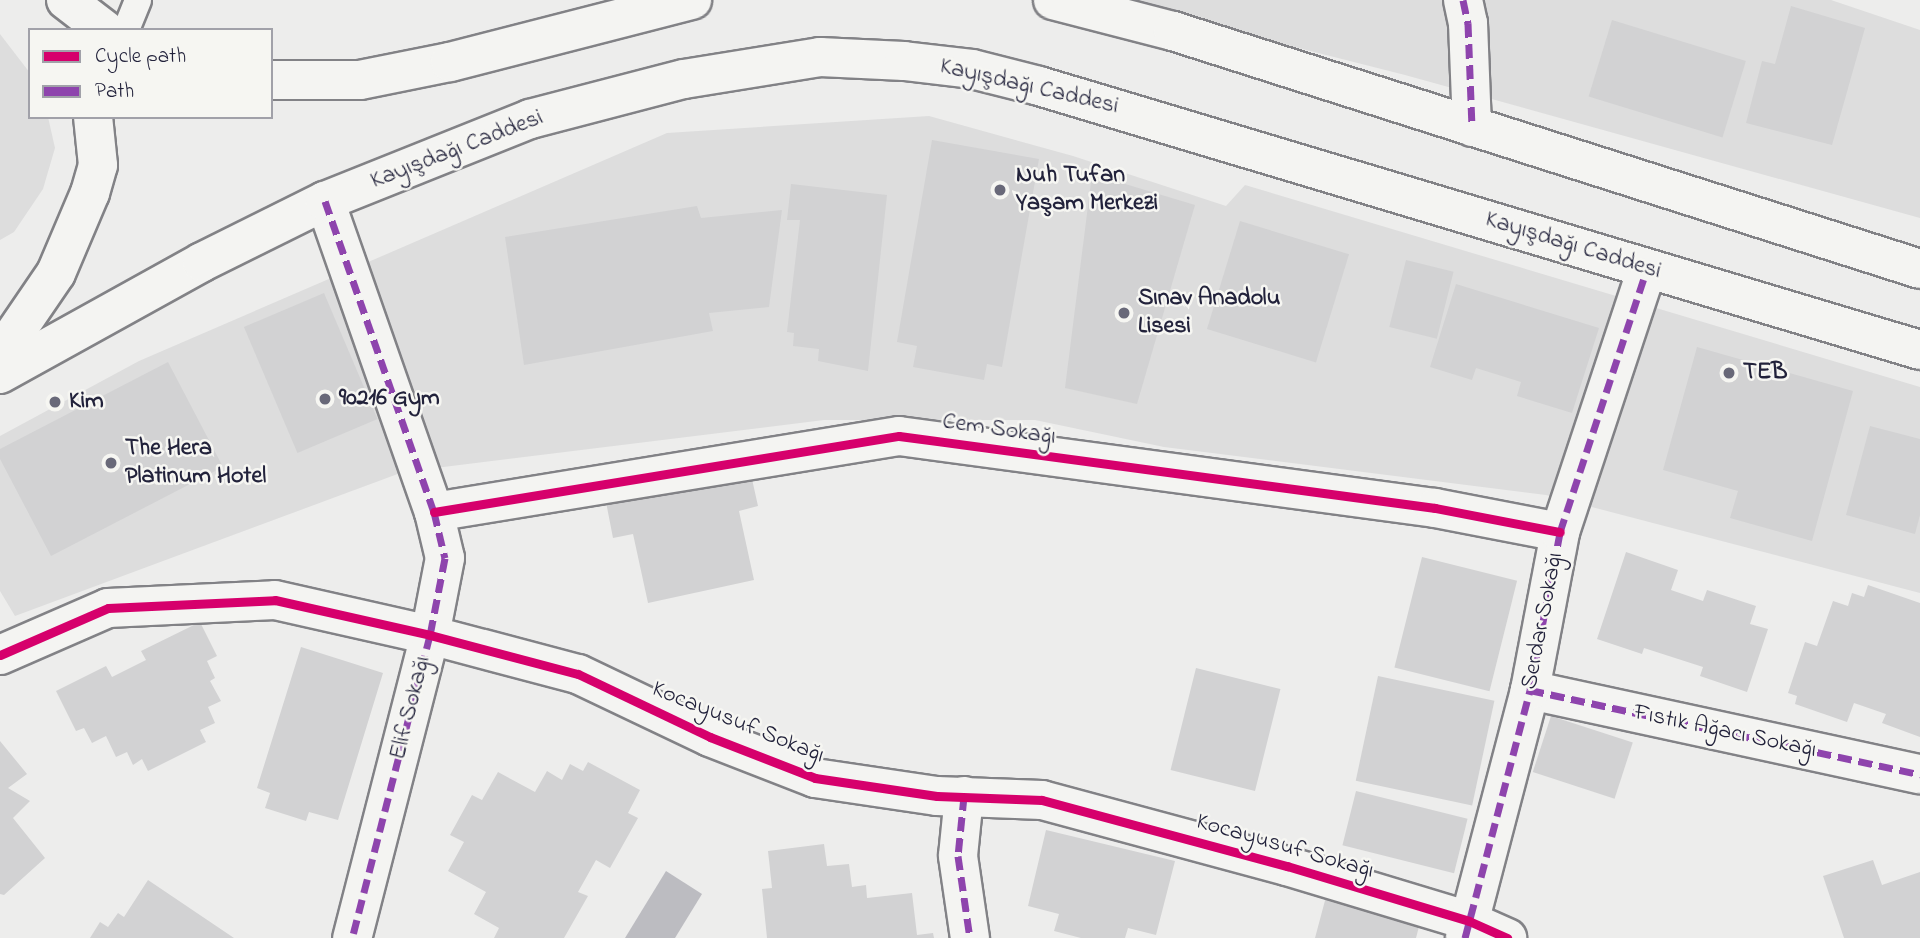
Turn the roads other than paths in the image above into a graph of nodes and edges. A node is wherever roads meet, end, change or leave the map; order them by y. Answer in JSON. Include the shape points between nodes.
{"nodes":[{"id":1,"x":55,"y":0,"type":"edge"},
{"id":2,"x":66,"y":0,"type":"edge"},
{"id":3,"x":138,"y":0,"type":"edge"},
{"id":4,"x":692,"y":0,"type":"edge"},
{"id":5,"x":1053,"y":0,"type":"edge"},
{"id":6,"x":1463,"y":0,"type":"edge"},
{"id":7,"x":68,"y":28,"type":"edge"},
{"id":8,"x":102,"y":28,"type":"edge"},
{"id":9,"x":127,"y":28,"type":"edge"},
{"id":10,"x":273,"y":80,"type":"edge"},
{"id":11,"x":93,"y":119,"type":"edge"},
{"id":12,"x":1472,"y":127,"type":"junction"},
{"id":13,"x":325,"y":201,"type":"junction"},
{"id":14,"x":1647,"y":269,"type":"junction"},
{"id":15,"x":1920,"y":269,"type":"edge"},
{"id":16,"x":1920,"y":350,"type":"edge"},
{"id":17,"x":0,"y":355,"type":"edge"},
{"id":18,"x":0,"y":374,"type":"edge"},
{"id":19,"x":434,"y":512,"type":"junction"},
{"id":20,"x":1560,"y":532,"type":"junction"},
{"id":21,"x":430,"y":635,"type":"junction"},
{"id":22,"x":0,"y":655,"type":"edge"},
{"id":23,"x":1530,"y":690,"type":"junction"},
{"id":24,"x":1920,"y":774,"type":"edge"},
{"id":25,"x":964,"y":796,"type":"junction"},
{"id":26,"x":1467,"y":930,"type":"edge"},
{"id":27,"x":352,"y":938,"type":"edge"},
{"id":28,"x":970,"y":938,"type":"edge"},
{"id":29,"x":1507,"y":938,"type":"edge"}],
"edges":[{"from":1,"to":7,"type":"street"},
{"from":2,"to":8,"type":"street"},
{"from":3,"to":9,"type":"lane"},
{"from":4,"to":10,"type":"street","via":[[450,62],[360,80]]},
{"from":5,"to":12,"type":"street","via":[[1173,31]]},
{"from":6,"to":12,"type":"street"},
{"from":11,"to":17,"type":"street","via":[[98,165],[90,193],[55,272]]},
{"from":12,"to":15,"type":"street"},
{"from":13,"to":14,"type":"street","name":"Kayışdağı Caddesi","via":[[530,119],[684,79],[820,57],[904,61],[972,69],[1118,107]]},
{"from":13,"to":18,"type":"street","name":"Kayışdağı Caddesi","via":[[202,262]]},
{"from":13,"to":19,"type":"street","name":"Elif Sokağı"},
{"from":14,"to":16,"type":"street","name":"Kayışdağı Caddesi"},
{"from":14,"to":20,"type":"street","name":"Serdar Sokağı"},
{"from":19,"to":20,"type":"street","name":"Cem Sokağı","via":[[899,436],[1435,508]]},
{"from":19,"to":21,"type":"street","name":"Elif Sokağı","via":[[444,558]]},
{"from":20,"to":23,"type":"street","name":"Serdar Sokağı"},
{"from":21,"to":22,"type":"street","name":"Kocayusuf Sokağı","via":[[275,600],[108,608]]},
{"from":21,"to":25,"type":"street","name":"Kocayusuf Sokağı","via":[[578,674],[710,737],[814,778]]},
{"from":21,"to":27,"type":"street","name":"Elif Sokağı"},
{"from":23,"to":24,"type":"street","name":"Fıstık Ağacı Sokağı"},
{"from":23,"to":26,"type":"street","name":"Serdar Sokağı"},
{"from":25,"to":26,"type":"street","name":"Kocayusuf Sokağı","via":[[1042,800],[1287,866]]},
{"from":25,"to":28,"type":"street","via":[[958,856]]},
{"from":26,"to":29,"type":"street","name":"Kocayusuf Sokağı"}]}
